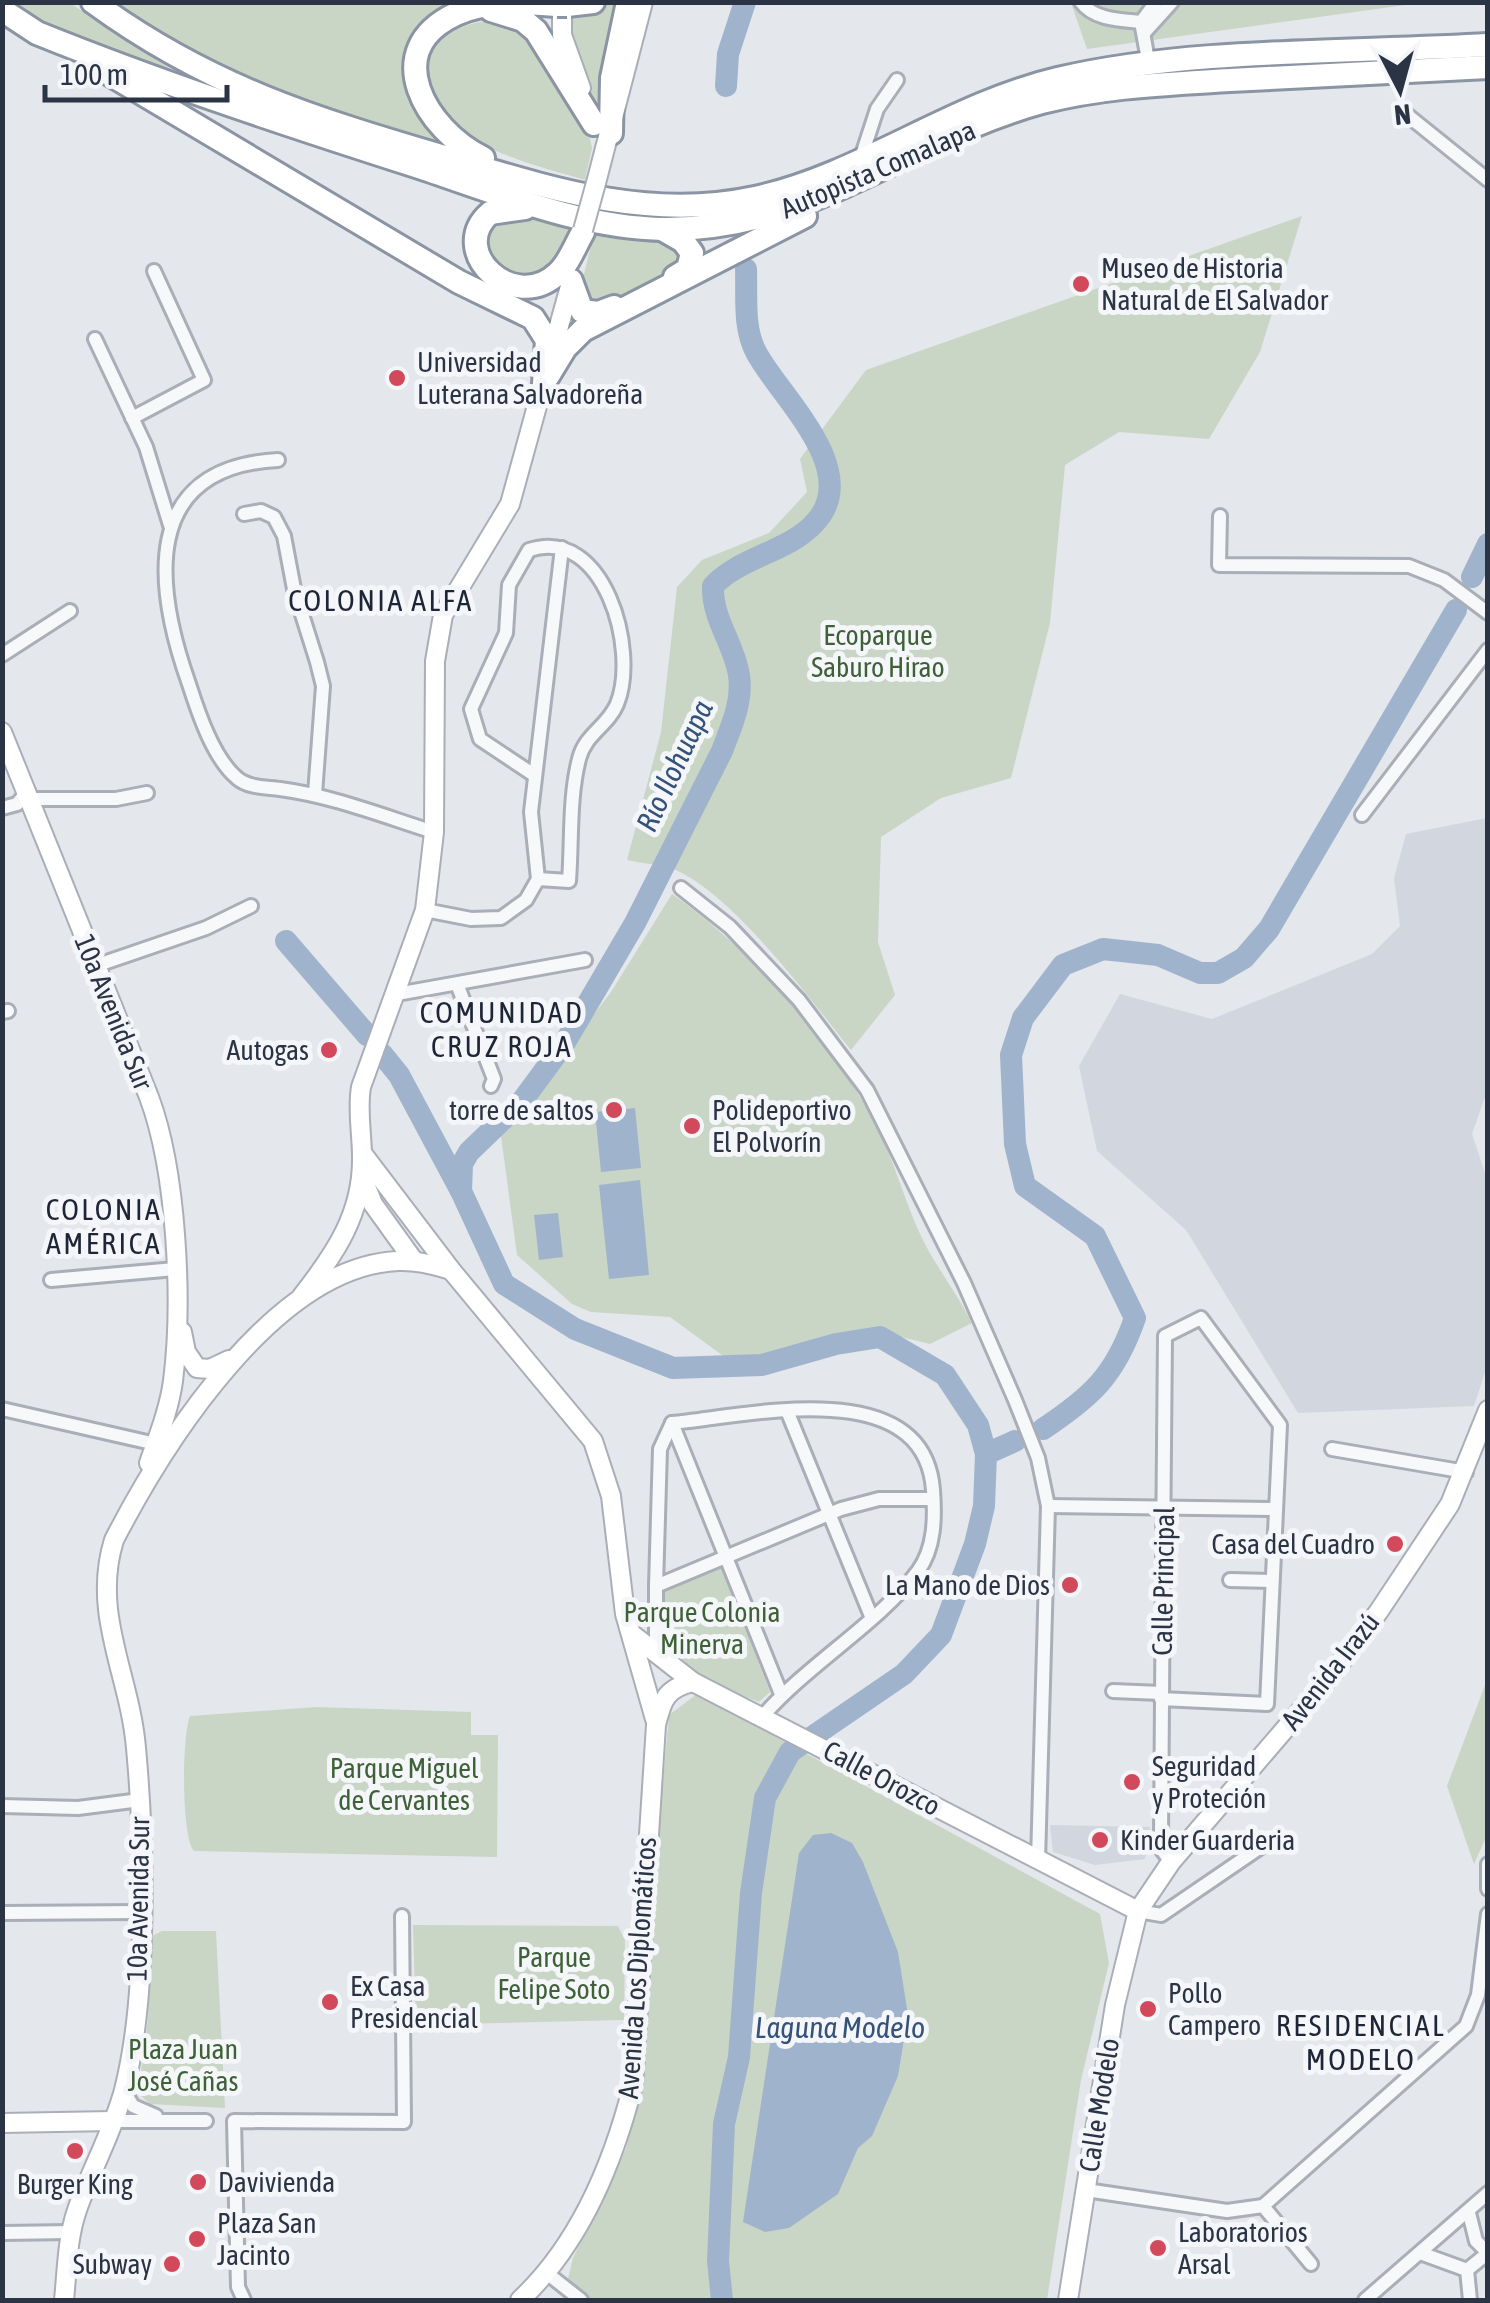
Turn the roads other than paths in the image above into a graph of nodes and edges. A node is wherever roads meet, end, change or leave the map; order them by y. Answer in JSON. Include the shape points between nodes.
{"nodes":[{"id":1,"x":93,"y":2,"type":"edge"},
{"id":2,"x":593,"y":2,"type":"edge"},
{"id":3,"x":628,"y":2,"type":"edge"},
{"id":4,"x":643,"y":2,"type":"edge"},
{"id":5,"x":1081,"y":2,"type":"edge"},
{"id":6,"x":1156,"y":2,"type":"edge"},
{"id":7,"x":1172,"y":2,"type":"edge"},
{"id":8,"x":562,"y":4,"type":"edge"},
{"id":9,"x":477,"y":9,"type":"junction"},
{"id":10,"x":2,"y":10,"type":"edge"},
{"id":11,"x":1142,"y":27,"type":"junction"},
{"id":12,"x":37,"y":33,"type":"junction"},
{"id":13,"x":1488,"y":45,"type":"edge"},
{"id":14,"x":1149,"y":64,"type":"junction"},
{"id":15,"x":1488,"y":67,"type":"edge"},
{"id":16,"x":897,"y":80,"type":"dead end"},
{"id":17,"x":1406,"y":114,"type":"dead end"},
{"id":18,"x":602,"y":129,"type":"junction"},
{"id":19,"x":862,"y":158,"type":"junction"},
{"id":20,"x":897,"y":165,"type":"junction"},
{"id":21,"x":1488,"y":180,"type":"edge"},
{"id":22,"x":558,"y":201,"type":"junction"},
{"id":23,"x":662,"y":229,"type":"junction"},
{"id":24,"x":583,"y":231,"type":"junction"},
{"id":25,"x":154,"y":271,"type":"dead end"},
{"id":26,"x":571,"y":280,"type":"junction"},
{"id":27,"x":95,"y":338,"type":"dead end"},
{"id":28,"x":544,"y":384,"type":"junction"},
{"id":29,"x":132,"y":418,"type":"junction"},
{"id":30,"x":278,"y":460,"type":"dead end"},
{"id":31,"x":244,"y":514,"type":"dead end"},
{"id":32,"x":1220,"y":516,"type":"dead end"},
{"id":33,"x":170,"y":525,"type":"junction"},
{"id":34,"x":562,"y":548,"type":"junction"},
{"id":35,"x":70,"y":611,"type":"dead end"},
{"id":36,"x":1488,"y":613,"type":"edge"},
{"id":37,"x":1488,"y":650,"type":"edge"},
{"id":38,"x":2,"y":655,"type":"edge"},
{"id":39,"x":2,"y":732,"type":"edge"},
{"id":40,"x":534,"y":775,"type":"junction"},
{"id":41,"x":146,"y":792,"type":"dead end"},
{"id":42,"x":316,"y":794,"type":"junction"},
{"id":43,"x":30,"y":795,"type":"junction"},
{"id":44,"x":2,"y":808,"type":"edge"},
{"id":45,"x":1362,"y":815,"type":"dead end"},
{"id":46,"x":434,"y":832,"type":"junction"},
{"id":47,"x":538,"y":879,"type":"junction"},
{"id":48,"x":681,"y":888,"type":"dead end"},
{"id":49,"x":251,"y":906,"type":"dead end"},
{"id":50,"x":425,"y":910,"type":"junction"},
{"id":51,"x":585,"y":960,"type":"dead end"},
{"id":52,"x":94,"y":966,"type":"junction"},
{"id":53,"x":458,"y":984,"type":"junction"},
{"id":54,"x":397,"y":994,"type":"junction"},
{"id":55,"x":491,"y":1086,"type":"dead end"},
{"id":56,"x":362,"y":1152,"type":"junction"},
{"id":57,"x":362,"y":1176,"type":"junction"},
{"id":58,"x":433,"y":1246,"type":"junction"},
{"id":59,"x":414,"y":1261,"type":"junction"},
{"id":60,"x":174,"y":1269,"type":"junction"},
{"id":61,"x":450,"y":1270,"type":"junction"},
{"id":62,"x":50,"y":1280,"type":"dead end"},
{"id":63,"x":177,"y":1304,"type":"junction"},
{"id":64,"x":296,"y":1304,"type":"junction"},
{"id":65,"x":234,"y":1358,"type":"junction"},
{"id":66,"x":2,"y":1409,"type":"edge"},
{"id":67,"x":1488,"y":1410,"type":"edge"},
{"id":68,"x":788,"y":1413,"type":"junction"},
{"id":69,"x":672,"y":1422,"type":"junction"},
{"id":70,"x":156,"y":1444,"type":"junction"},
{"id":71,"x":1332,"y":1450,"type":"dead end"},
{"id":72,"x":1466,"y":1472,"type":"junction"},
{"id":73,"x":136,"y":1497,"type":"junction"},
{"id":74,"x":934,"y":1499,"type":"junction"},
{"id":75,"x":1048,"y":1506,"type":"junction"},
{"id":76,"x":1164,"y":1508,"type":"junction"},
{"id":77,"x":1276,"y":1509,"type":"junction"},
{"id":78,"x":828,"y":1514,"type":"junction"},
{"id":79,"x":726,"y":1558,"type":"junction"},
{"id":80,"x":1230,"y":1580,"type":"dead end"},
{"id":81,"x":1272,"y":1581,"type":"junction"},
{"id":82,"x":656,"y":1586,"type":"junction"},
{"id":83,"x":871,"y":1616,"type":"junction"},
{"id":84,"x":633,"y":1635,"type":"junction"},
{"id":85,"x":656,"y":1654,"type":"junction"},
{"id":86,"x":692,"y":1682,"type":"junction"},
{"id":87,"x":1113,"y":1691,"type":"dead end"},
{"id":88,"x":781,"y":1694,"type":"junction"},
{"id":89,"x":1161,"y":1696,"type":"junction"},
{"id":90,"x":762,"y":1716,"type":"junction"},
{"id":91,"x":656,"y":1724,"type":"junction"},
{"id":92,"x":140,"y":1800,"type":"junction"},
{"id":93,"x":2,"y":1806,"type":"edge"},
{"id":94,"x":1271,"y":1840,"type":"dead end"},
{"id":95,"x":1038,"y":1860,"type":"junction"},
{"id":96,"x":1172,"y":1862,"type":"junction"},
{"id":97,"x":1488,"y":1864,"type":"edge"},
{"id":98,"x":1488,"y":1890,"type":"edge"},
{"id":99,"x":1138,"y":1911,"type":"junction"},
{"id":100,"x":141,"y":1912,"type":"junction"},
{"id":101,"x":2,"y":1913,"type":"edge"},
{"id":102,"x":1488,"y":1914,"type":"edge"},
{"id":103,"x":402,"y":1916,"type":"dead end"},
{"id":104,"x":124,"y":2091,"type":"junction"},
{"id":105,"x":168,"y":2120,"type":"junction"},
{"id":106,"x":206,"y":2121,"type":"dead end"},
{"id":107,"x":113,"y":2122,"type":"junction"},
{"id":108,"x":2,"y":2123,"type":"edge"},
{"id":109,"x":1086,"y":2190,"type":"junction"},
{"id":110,"x":1488,"y":2193,"type":"edge"},
{"id":111,"x":1263,"y":2206,"type":"junction"},
{"id":112,"x":1468,"y":2214,"type":"junction"},
{"id":113,"x":72,"y":2232,"type":"junction"},
{"id":114,"x":2,"y":2233,"type":"edge"},
{"id":115,"x":1488,"y":2253,"type":"edge"},
{"id":116,"x":1423,"y":2254,"type":"junction"},
{"id":117,"x":1311,"y":2264,"type":"dead end"},
{"id":118,"x":1467,"y":2270,"type":"junction"},
{"id":119,"x":548,"y":2274,"type":"junction"},
{"id":120,"x":64,"y":2300,"type":"edge"},
{"id":121,"x":244,"y":2300,"type":"edge"},
{"id":122,"x":520,"y":2300,"type":"edge"},
{"id":123,"x":581,"y":2300,"type":"edge"},
{"id":124,"x":1068,"y":2300,"type":"edge"},
{"id":125,"x":1365,"y":2300,"type":"edge"},
{"id":126,"x":1470,"y":2300,"type":"edge"}],
"edges":[{"from":1,"to":22,"type":"highway","name":"Autopista Comalapa","via":[[134,32],[254,97]]},
{"from":2,"to":8,"type":"highway"},
{"from":3,"to":18,"type":"highway"},
{"from":4,"to":18,"type":"main road"},
{"from":5,"to":11,"type":"street","via":[[1087,10]]},
{"from":6,"to":11,"type":"street"},
{"from":7,"to":11,"type":"street"},
{"from":8,"to":9,"type":"highway"},
{"from":8,"to":18,"type":"main road","via":[[564,44]]},
{"from":9,"to":18,"type":"highway","via":[[506,13],[536,31]]},
{"from":9,"to":22,"type":"highway","via":[[448,18],[425,43],[417,76],[424,106],[464,148]]},
{"from":10,"to":12,"type":"highway","name":"Autopista Comalapa"},
{"from":11,"to":14,"type":"street"},
{"from":12,"to":22,"type":"highway","name":"Autopista Comalapa","via":[[280,122]]},
{"from":12,"to":28,"type":"highway","via":[[459,282],[532,318],[547,340]]},
{"from":13,"to":14,"type":"highway","name":"Autopista Comalapa"},
{"from":14,"to":19,"type":"highway","name":"Autopista Comalapa","via":[[1006,95]]},
{"from":15,"to":20,"type":"highway","name":"Autopista Comalapa","via":[[1080,93],[1016,110]]},
{"from":16,"to":19,"type":"street","via":[[877,109]]},
{"from":17,"to":21,"type":"street"},
{"from":18,"to":24,"type":"main road","bridge":true},
{"from":19,"to":22,"type":"highway","name":"Autopista Comalapa","via":[[793,188],[712,205]]},
{"from":20,"to":23,"type":"highway","name":"Autopista Comalapa","via":[[774,215]]},
{"from":20,"to":28,"type":"highway","via":[[583,330]]},
{"from":22,"to":23,"type":"highway","name":"Autopista Comalapa","via":[[611,224]]},
{"from":22,"to":24,"type":"highway","via":[[490,213],[477,237],[484,266],[507,284],[544,282],[562,270]]},
{"from":23,"to":26,"type":"highway","via":[[692,253],[683,273],[593,314],[578,306]]},
{"from":24,"to":26,"type":"main road"},
{"from":25,"to":29,"type":"street","via":[[204,380]]},
{"from":26,"to":28,"type":"main road"},
{"from":27,"to":29,"type":"street"},
{"from":28,"to":46,"type":"main road","via":[[510,504],[443,615],[435,661]]},
{"from":29,"to":33,"type":"street"},
{"from":30,"to":33,"type":"street","via":[[245,464],[198,487]]},
{"from":31,"to":42,"type":"street","via":[[274,517],[284,536],[320,674]]},
{"from":32,"to":36,"type":"street","via":[[1219,565],[1409,566],[1444,580]]},
{"from":33,"to":42,"type":"street","via":[[165,568],[171,635],[218,751],[246,784]]},
{"from":34,"to":40,"type":"street"},
{"from":34,"to":40,"type":"street","via":[[528,550],[509,585],[506,633],[471,709],[480,739]]},
{"from":34,"to":47,"type":"street","via":[[596,573],[624,647],[618,703],[580,756],[569,881]]},
{"from":35,"to":38,"type":"street"},
{"from":37,"to":45,"type":"street"},
{"from":39,"to":43,"type":"main road","name":"10a Avenida Sur"},
{"from":40,"to":47,"type":"street"},
{"from":41,"to":43,"type":"street","via":[[100,800]]},
{"from":42,"to":46,"type":"street"},
{"from":43,"to":44,"type":"street"},
{"from":43,"to":52,"type":"main road","name":"10a Avenida Sur"},
{"from":46,"to":50,"type":"main road"},
{"from":47,"to":50,"type":"street","via":[[526,900],[501,918]]},
{"from":48,"to":75,"type":"street","via":[[730,927],[799,1000],[867,1090],[986,1333],[1038,1458]]},
{"from":49,"to":52,"type":"street"},
{"from":50,"to":54,"type":"main road"},
{"from":51,"to":53,"type":"street"},
{"from":52,"to":60,"type":"main road","name":"10a Avenida Sur","via":[[158,1120]]},
{"from":53,"to":54,"type":"street"},
{"from":53,"to":55,"type":"street"},
{"from":54,"to":56,"type":"main road","via":[[361,1087]]},
{"from":56,"to":57,"type":"main road"},
{"from":56,"to":58,"type":"main road","name":"Avenida Los Diplomáticos"},
{"from":57,"to":59,"type":"main road","via":[[372,1204]]},
{"from":57,"to":64,"type":"main road","via":[[342,1244]]},
{"from":58,"to":59,"type":"main road"},
{"from":58,"to":61,"type":"main road","name":"Avenida Los Diplomáticos"},
{"from":59,"to":61,"type":"main road"},
{"from":59,"to":64,"type":"main road","via":[[356,1270]]},
{"from":60,"to":62,"type":"street"},
{"from":60,"to":63,"type":"main road","name":"10a Avenida Sur"},
{"from":61,"to":84,"type":"main road","name":"Avenida Los Diplomáticos","via":[[593,1442],[609,1485]]},
{"from":63,"to":65,"type":"main road","name":"10a Avenida Sur","via":[[192,1364],[210,1369]]},
{"from":63,"to":70,"type":"main road","name":"10a Avenida Sur","via":[[172,1383]]},
{"from":64,"to":65,"type":"main road"},
{"from":65,"to":73,"type":"main road","name":"10a Avenida Sur","via":[[190,1410]]},
{"from":66,"to":70,"type":"street"},
{"from":67,"to":72,"type":"main road","name":"Avenida Irazú"},
{"from":68,"to":69,"type":"street"},
{"from":68,"to":74,"type":"street","via":[[849,1408],[890,1424],[918,1451],[932,1476]]},
{"from":68,"to":78,"type":"street"},
{"from":69,"to":79,"type":"street"},
{"from":69,"to":82,"type":"street","via":[[660,1450]]},
{"from":70,"to":73,"type":"main road","name":"10a Avenida Sur"},
{"from":71,"to":72,"type":"street"},
{"from":72,"to":96,"type":"main road","name":"Avenida Irazú","via":[[1333,1673]]},
{"from":73,"to":92,"type":"main road","name":"10a Avenida Sur","via":[[114,1540],[105,1596],[134,1729]]},
{"from":74,"to":78,"type":"street","via":[[879,1499]]},
{"from":74,"to":83,"type":"street","via":[[933,1532],[920,1568]]},
{"from":75,"to":76,"type":"street"},
{"from":75,"to":95,"type":"street"},
{"from":76,"to":77,"type":"street"},
{"from":76,"to":77,"type":"street","name":"Calle Principal","via":[[1165,1336],[1200,1318],[1280,1425]]},
{"from":76,"to":89,"type":"street","name":"Calle Principal"},
{"from":77,"to":81,"type":"street"},
{"from":78,"to":79,"type":"street"},
{"from":78,"to":83,"type":"street"},
{"from":79,"to":82,"type":"street"},
{"from":79,"to":88,"type":"street"},
{"from":80,"to":81,"type":"street"},
{"from":81,"to":89,"type":"street","via":[[1267,1704]]},
{"from":82,"to":85,"type":"street"},
{"from":83,"to":88,"type":"street"},
{"from":84,"to":85,"type":"main road","name":"Calle Orozco"},
{"from":84,"to":91,"type":"main road","name":"Avenida Los Diplomáticos"},
{"from":85,"to":86,"type":"main road","name":"Calle Orozco"},
{"from":86,"to":90,"type":"main road","name":"Calle Orozco"},
{"from":86,"to":91,"type":"main road","name":"Avenida Los Diplomáticos","via":[[662,1699]]},
{"from":87,"to":89,"type":"street"},
{"from":88,"to":90,"type":"street"},
{"from":89,"to":96,"type":"street","name":"Calle Principal","via":[[1161,1840]]},
{"from":90,"to":95,"type":"main road","name":"Calle Orozco"},
{"from":91,"to":119,"type":"main road","name":"Avenida Los Diplomáticos","via":[[633,2085],[612,2158]]},
{"from":92,"to":93,"type":"street","via":[[78,1808]]},
{"from":92,"to":100,"type":"main road","name":"10a Avenida Sur"},
{"from":94,"to":99,"type":"street","via":[[1161,1916]]},
{"from":95,"to":99,"type":"main road","name":"Calle Orozco"},
{"from":96,"to":99,"type":"main road","name":"Avenida Irazú"},
{"from":97,"to":98,"type":"street"},
{"from":99,"to":109,"type":"main road","name":"Calle Modelo","via":[[1112,2022]]},
{"from":100,"to":101,"type":"street"},
{"from":100,"to":104,"type":"main road","name":"10a Avenida Sur"},
{"from":102,"to":111,"type":"street","via":[[1478,1995],[1466,2026]]},
{"from":103,"to":121,"type":"street","via":[[406,2118],[396,2126],[234,2120],[238,2287]]},
{"from":104,"to":105,"type":"street","via":[[133,2106]]},
{"from":104,"to":107,"type":"main road","name":"10a Avenida Sur"},
{"from":105,"to":106,"type":"street"},
{"from":105,"to":107,"type":"street"},
{"from":107,"to":108,"type":"main road"},
{"from":107,"to":113,"type":"main road","name":"10a Avenida Sur"},
{"from":109,"to":111,"type":"street","via":[[1227,2211]]},
{"from":109,"to":124,"type":"main road","name":"Calle Modelo"},
{"from":110,"to":112,"type":"street"},
{"from":111,"to":117,"type":"street"},
{"from":112,"to":115,"type":"street","via":[[1476,2241]]},
{"from":112,"to":116,"type":"street"},
{"from":113,"to":114,"type":"street"},
{"from":113,"to":120,"type":"main road","name":"10a Avenida Sur"},
{"from":115,"to":118,"type":"street"},
{"from":116,"to":118,"type":"street"},
{"from":116,"to":125,"type":"street"},
{"from":118,"to":126,"type":"street"},
{"from":119,"to":122,"type":"main road","name":"Avenida Los Diplomáticos"},
{"from":119,"to":123,"type":"street"}]}
